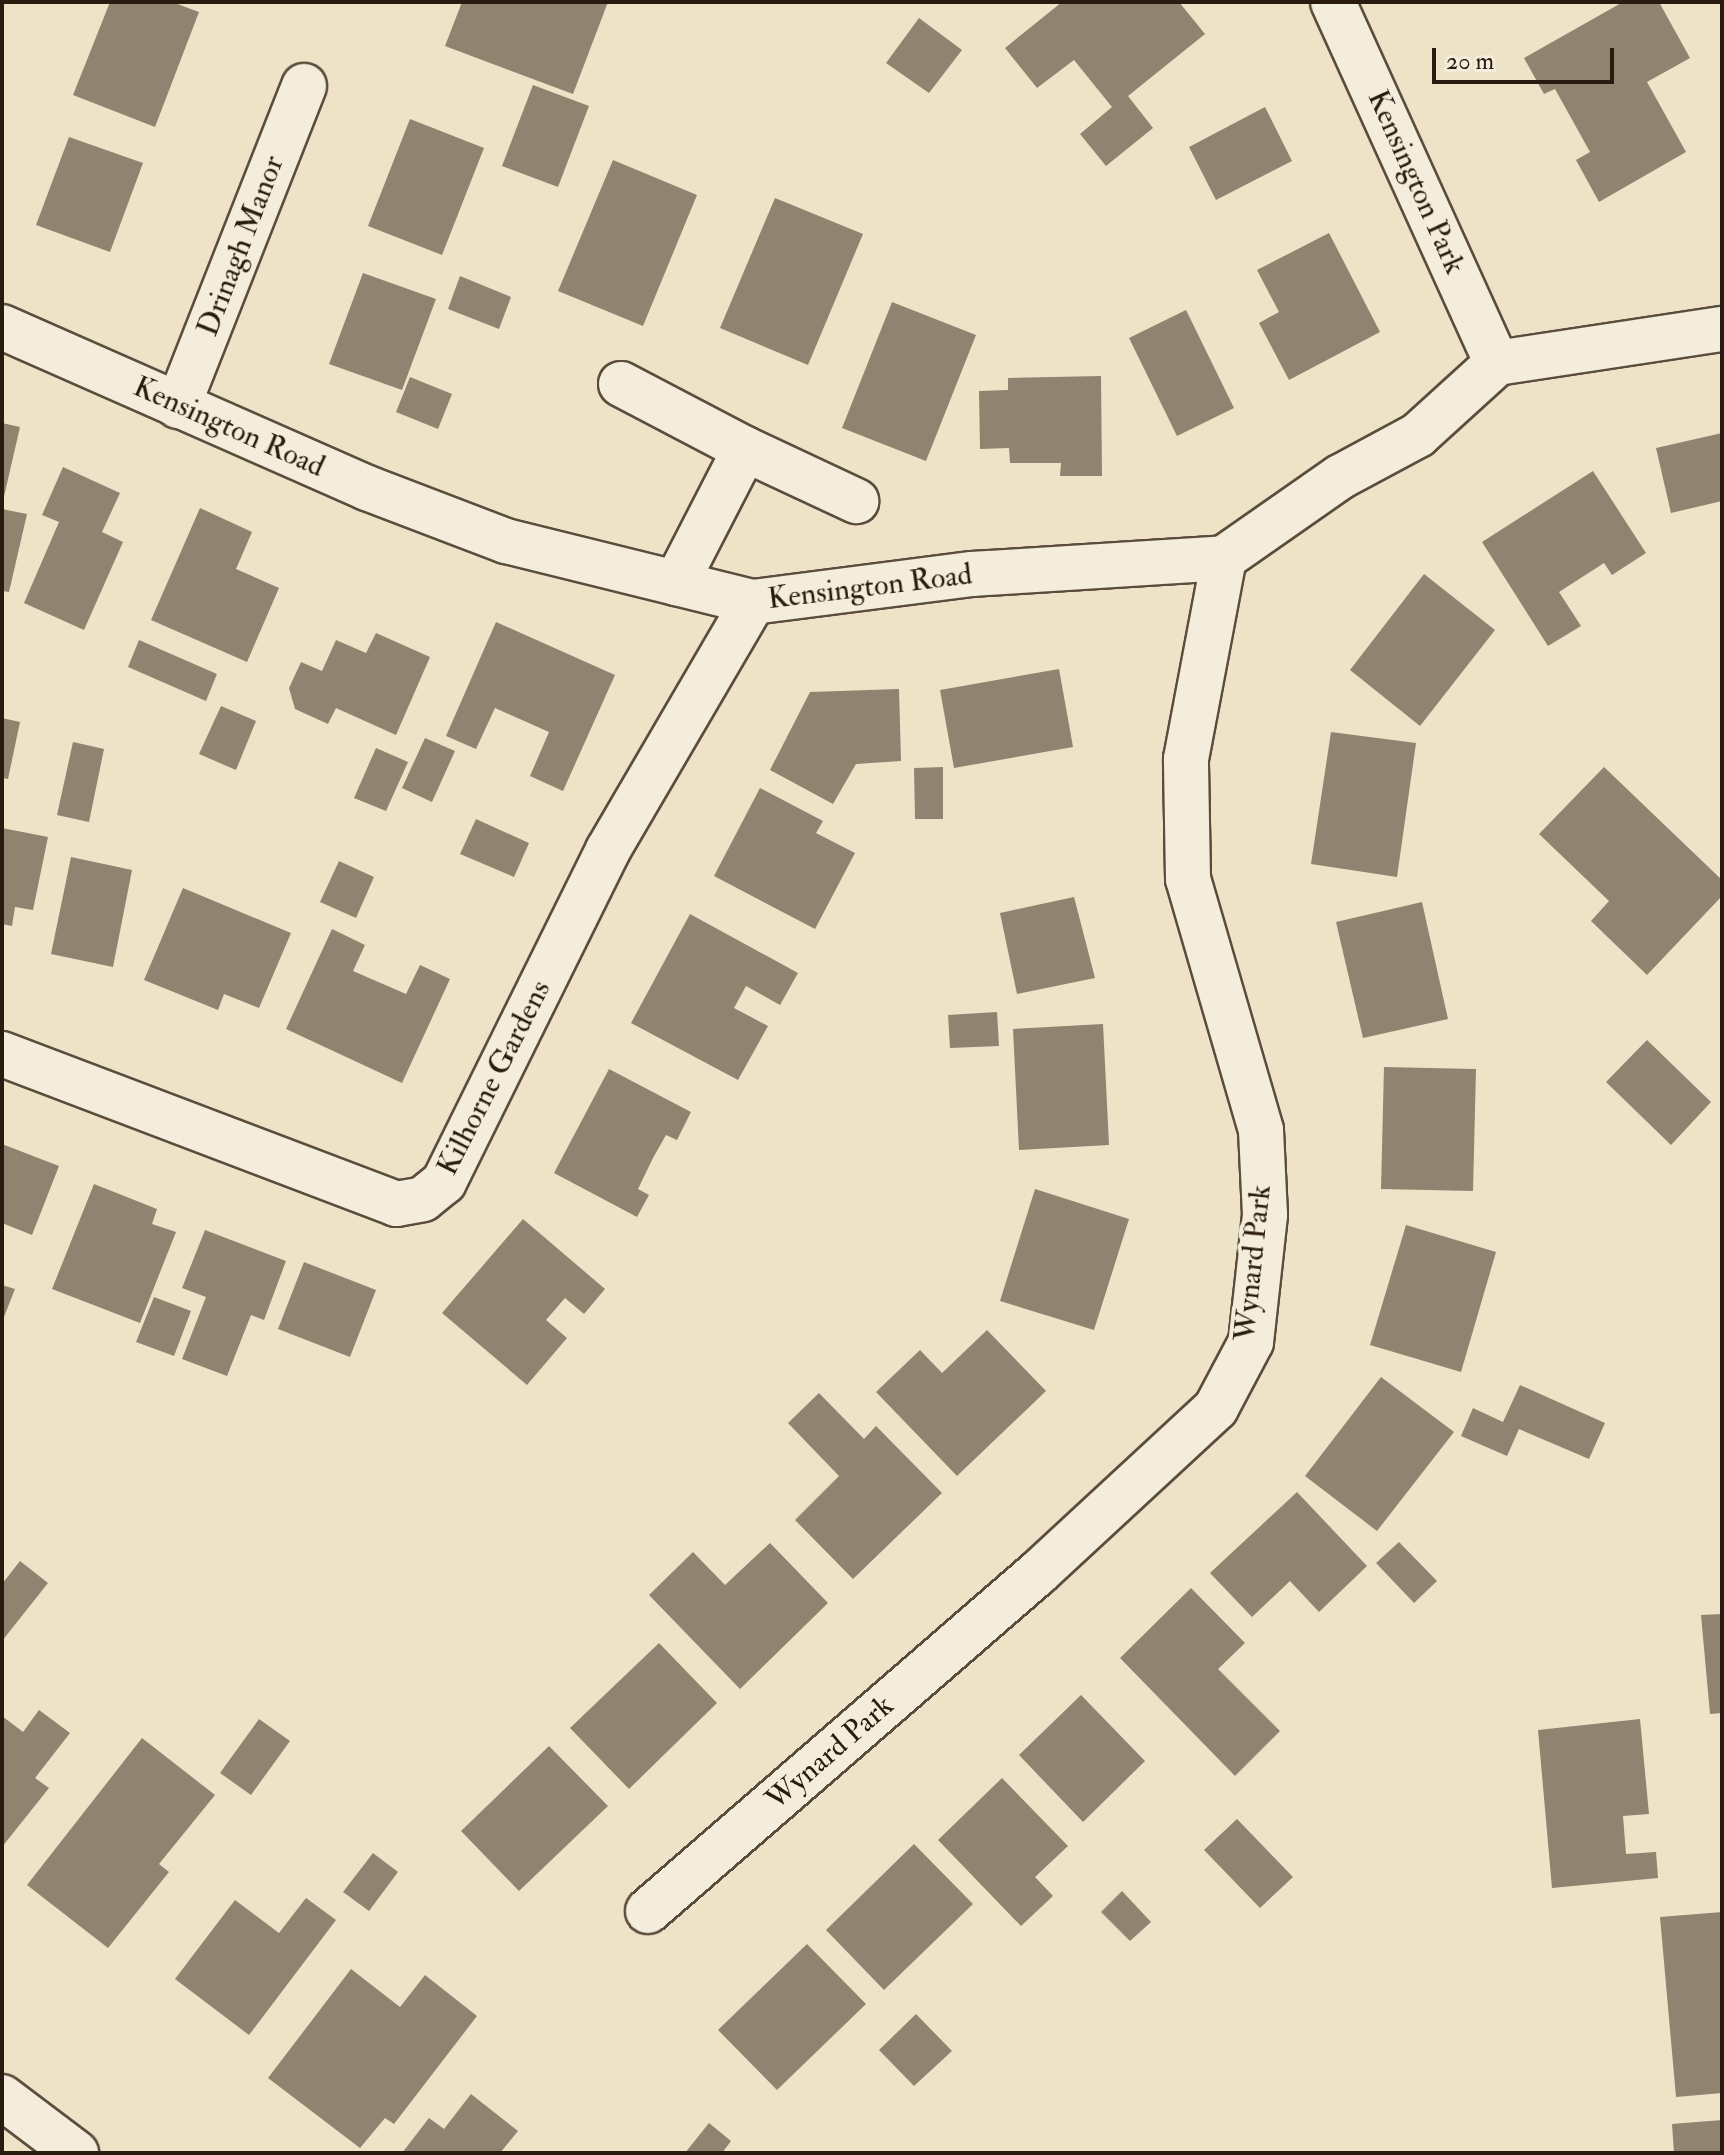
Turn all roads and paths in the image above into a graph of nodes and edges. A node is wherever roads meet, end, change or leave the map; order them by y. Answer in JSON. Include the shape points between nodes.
{"nodes":[{"id":1,"x":1333,"y":2,"type":"edge"},
{"id":2,"x":304,"y":86,"type":"dead end"},
{"id":3,"x":2,"y":327,"type":"edge"},
{"id":4,"x":1722,"y":329,"type":"edge"},
{"id":5,"x":1497,"y":363,"type":"junction"},
{"id":6,"x":621,"y":384,"type":"dead end"},
{"id":7,"x":178,"y":406,"type":"junction"},
{"id":8,"x":745,"y":449,"type":"junction"},
{"id":9,"x":856,"y":501,"type":"dead end"},
{"id":10,"x":1224,"y":558,"type":"junction"},
{"id":11,"x":676,"y":583,"type":"junction"},
{"id":12,"x":753,"y":602,"type":"junction"},
{"id":13,"x":2,"y":1054,"type":"edge"},
{"id":14,"x":648,"y":1911,"type":"dead end"},
{"id":15,"x":2,"y":2097,"type":"edge"},
{"id":16,"x":76,"y":2153,"type":"edge"}],
"edges":[{"from":1,"to":5,"type":"street","name":"Kensington Park"},
{"from":2,"to":7,"type":"street","name":"Drinagh Manor"},
{"from":3,"to":7,"type":"street","name":"Kensington Road"},
{"from":4,"to":5,"type":"street"},
{"from":5,"to":10,"type":"street","via":[[1418,435],[1340,477]]},
{"from":6,"to":8,"type":"street"},
{"from":7,"to":11,"type":"street","name":"Kensington Road","via":[[506,541]]},
{"from":8,"to":9,"type":"street"},
{"from":8,"to":11,"type":"street"},
{"from":10,"to":12,"type":"street","name":"Kensington Road","via":[[972,574]]},
{"from":10,"to":14,"type":"street","name":"Wynard Park","via":[[1186,759],[1188,879],[1261,1130],[1265,1215],[1251,1342],[1216,1408],[1039,1572]]},
{"from":11,"to":12,"type":"street","name":"Kensington Road"},
{"from":12,"to":13,"type":"street","name":"Kilhorne Gardens","via":[[608,850],[444,1182],[423,1199],[396,1204]]},
{"from":15,"to":16,"type":"street"}]}
